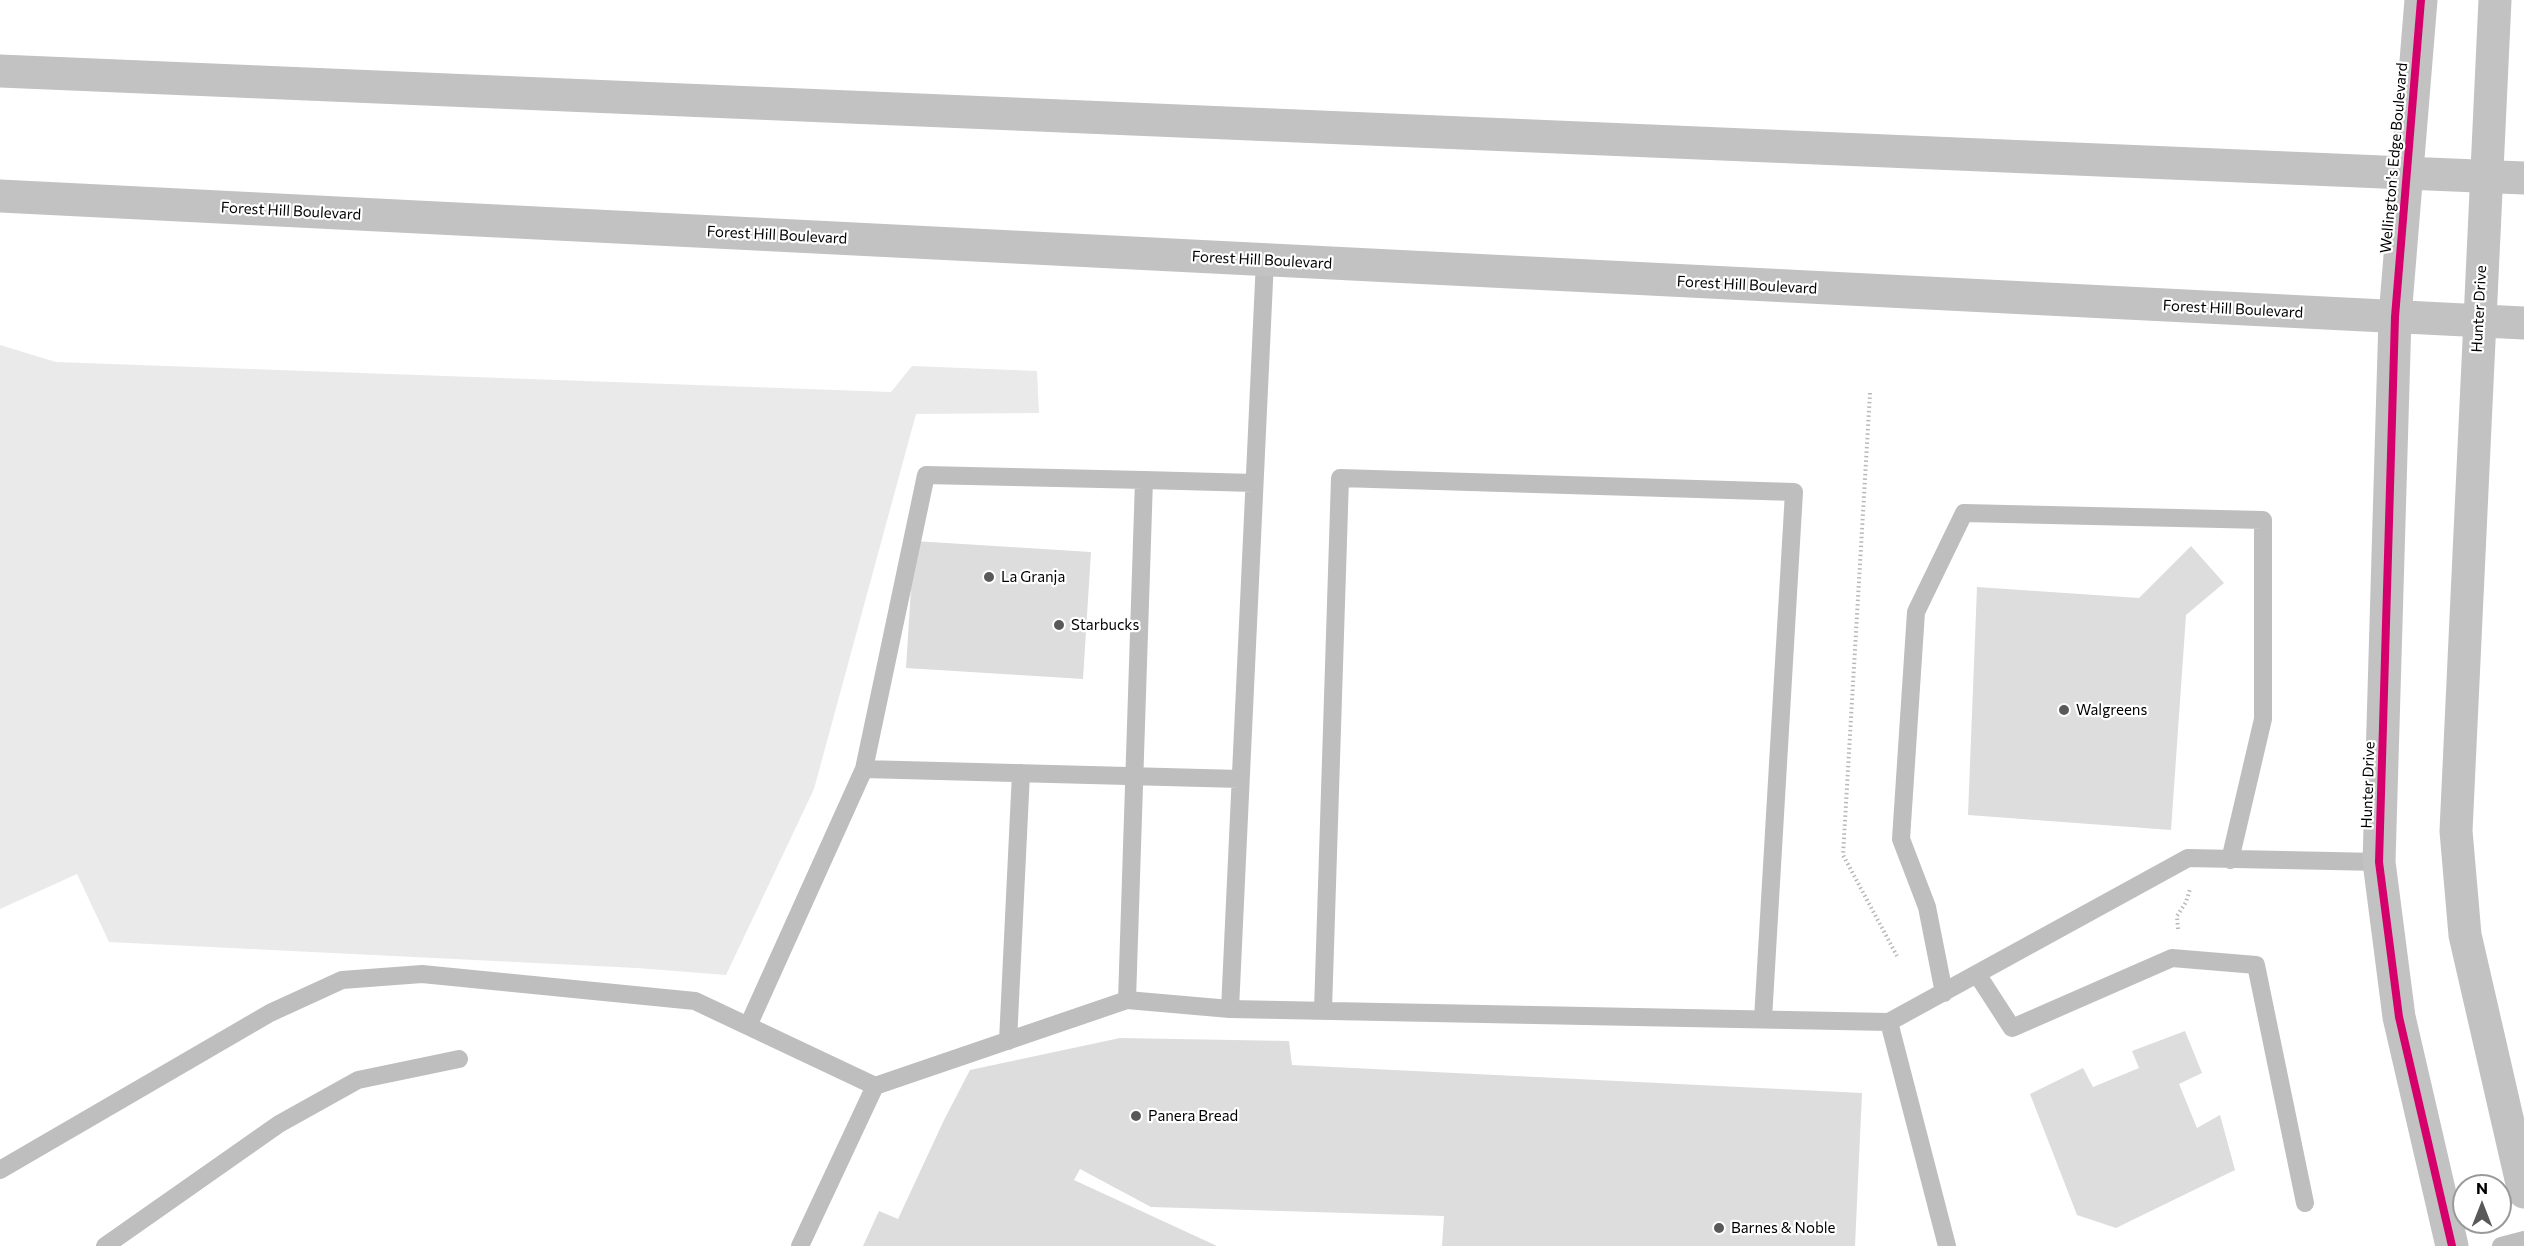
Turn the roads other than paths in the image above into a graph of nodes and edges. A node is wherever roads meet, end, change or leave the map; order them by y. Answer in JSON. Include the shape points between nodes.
{"nodes":[{"id":1,"x":2421,"y":0,"type":"edge"},
{"id":2,"x":2495,"y":0,"type":"edge"},
{"id":3,"x":0,"y":71,"type":"edge"},
{"id":4,"x":2405,"y":172,"type":"junction"},
{"id":5,"x":2487,"y":175,"type":"junction"},
{"id":6,"x":2524,"y":178,"type":"edge"},
{"id":7,"x":0,"y":196,"type":"edge"},
{"id":8,"x":1265,"y":260,"type":"junction"},
{"id":9,"x":2395,"y":317,"type":"junction"},
{"id":10,"x":2478,"y":322,"type":"junction"},
{"id":11,"x":2524,"y":323,"type":"edge"},
{"id":12,"x":1143,"y":480,"type":"junction"},
{"id":13,"x":1254,"y":483,"type":"junction"},
{"id":14,"x":864,"y":769,"type":"junction"},
{"id":15,"x":1021,"y":773,"type":"junction"},
{"id":16,"x":1134,"y":776,"type":"junction"},
{"id":17,"x":1240,"y":779,"type":"junction"},
{"id":18,"x":2230,"y":860,"type":"junction"},
{"id":19,"x":2379,"y":862,"type":"junction"},
{"id":20,"x":1977,"y":974,"type":"junction"},
{"id":21,"x":1944,"y":993,"type":"junction"},
{"id":22,"x":1127,"y":1000,"type":"junction"},
{"id":23,"x":1230,"y":1009,"type":"junction"},
{"id":24,"x":1323,"y":1011,"type":"junction"},
{"id":25,"x":1763,"y":1019,"type":"junction"},
{"id":26,"x":1889,"y":1022,"type":"junction"},
{"id":27,"x":748,"y":1026,"type":"junction"},
{"id":28,"x":1008,"y":1041,"type":"junction"},
{"id":29,"x":459,"y":1059,"type":"dead end"},
{"id":30,"x":875,"y":1086,"type":"junction"},
{"id":31,"x":0,"y":1170,"type":"edge"},
{"id":32,"x":2524,"y":1192,"type":"edge"},
{"id":33,"x":2305,"y":1203,"type":"dead end"},
{"id":34,"x":2524,"y":1240,"type":"edge"},
{"id":35,"x":105,"y":1246,"type":"edge"},
{"id":36,"x":800,"y":1246,"type":"edge"},
{"id":37,"x":1947,"y":1246,"type":"edge"},
{"id":38,"x":2452,"y":1246,"type":"edge"},
{"id":39,"x":2501,"y":1246,"type":"edge"}],
"edges":[{"from":1,"to":4,"type":"main road","name":"Wellington's Edge Boulevard"},
{"from":2,"to":5,"type":"main road"},
{"from":3,"to":4,"type":"main road"},
{"from":4,"to":5,"type":"main road"},
{"from":4,"to":9,"type":"main road","name":"Wellington's Edge Boulevard"},
{"from":5,"to":6,"type":"main road"},
{"from":5,"to":10,"type":"main road","name":"Hunter Drive"},
{"from":7,"to":8,"type":"main road","name":"Forest Hill Boulevard"},
{"from":8,"to":9,"type":"main road","name":"Forest Hill Boulevard"},
{"from":8,"to":13,"type":"lane"},
{"from":9,"to":10,"type":"main road","name":"Forest Hill Boulevard"},
{"from":9,"to":19,"type":"main road","name":"Hunter Drive"},
{"from":10,"to":11,"type":"main road","name":"Forest Hill Boulevard"},
{"from":10,"to":32,"type":"main road","name":"Hunter Drive","via":[[2456,831],[2465,935]]},
{"from":12,"to":13,"type":"lane"},
{"from":12,"to":14,"type":"lane","via":[[926,475]]},
{"from":12,"to":16,"type":"lane"},
{"from":13,"to":17,"type":"lane"},
{"from":14,"to":15,"type":"lane"},
{"from":14,"to":27,"type":"lane"},
{"from":15,"to":16,"type":"lane"},
{"from":15,"to":28,"type":"lane"},
{"from":16,"to":17,"type":"lane"},
{"from":16,"to":22,"type":"lane"},
{"from":17,"to":23,"type":"lane"},
{"from":18,"to":19,"type":"lane"},
{"from":18,"to":20,"type":"lane","via":[[2188,858]]},
{"from":18,"to":21,"type":"lane","via":[[2263,719],[2263,520],[1964,513],[1916,612],[1901,839],[1927,907]]},
{"from":19,"to":38,"type":"main road","name":"Hunter Drive","via":[[2399,1017]]},
{"from":20,"to":21,"type":"lane"},
{"from":20,"to":33,"type":"lane","via":[[2012,1028],[2172,958],[2256,965]]},
{"from":21,"to":26,"type":"lane"},
{"from":22,"to":23,"type":"lane"},
{"from":22,"to":28,"type":"lane"},
{"from":23,"to":24,"type":"lane"},
{"from":24,"to":25,"type":"lane"},
{"from":24,"to":25,"type":"lane","via":[[1340,478],[1794,492]]},
{"from":25,"to":26,"type":"lane"},
{"from":26,"to":37,"type":"lane"},
{"from":27,"to":30,"type":"lane"},
{"from":27,"to":31,"type":"lane","via":[[695,1001],[422,974],[342,980],[270,1013]]},
{"from":28,"to":30,"type":"lane"},
{"from":29,"to":35,"type":"lane","via":[[358,1080],[279,1124]]},
{"from":30,"to":36,"type":"lane"},
{"from":34,"to":39,"type":"lane"}]}
